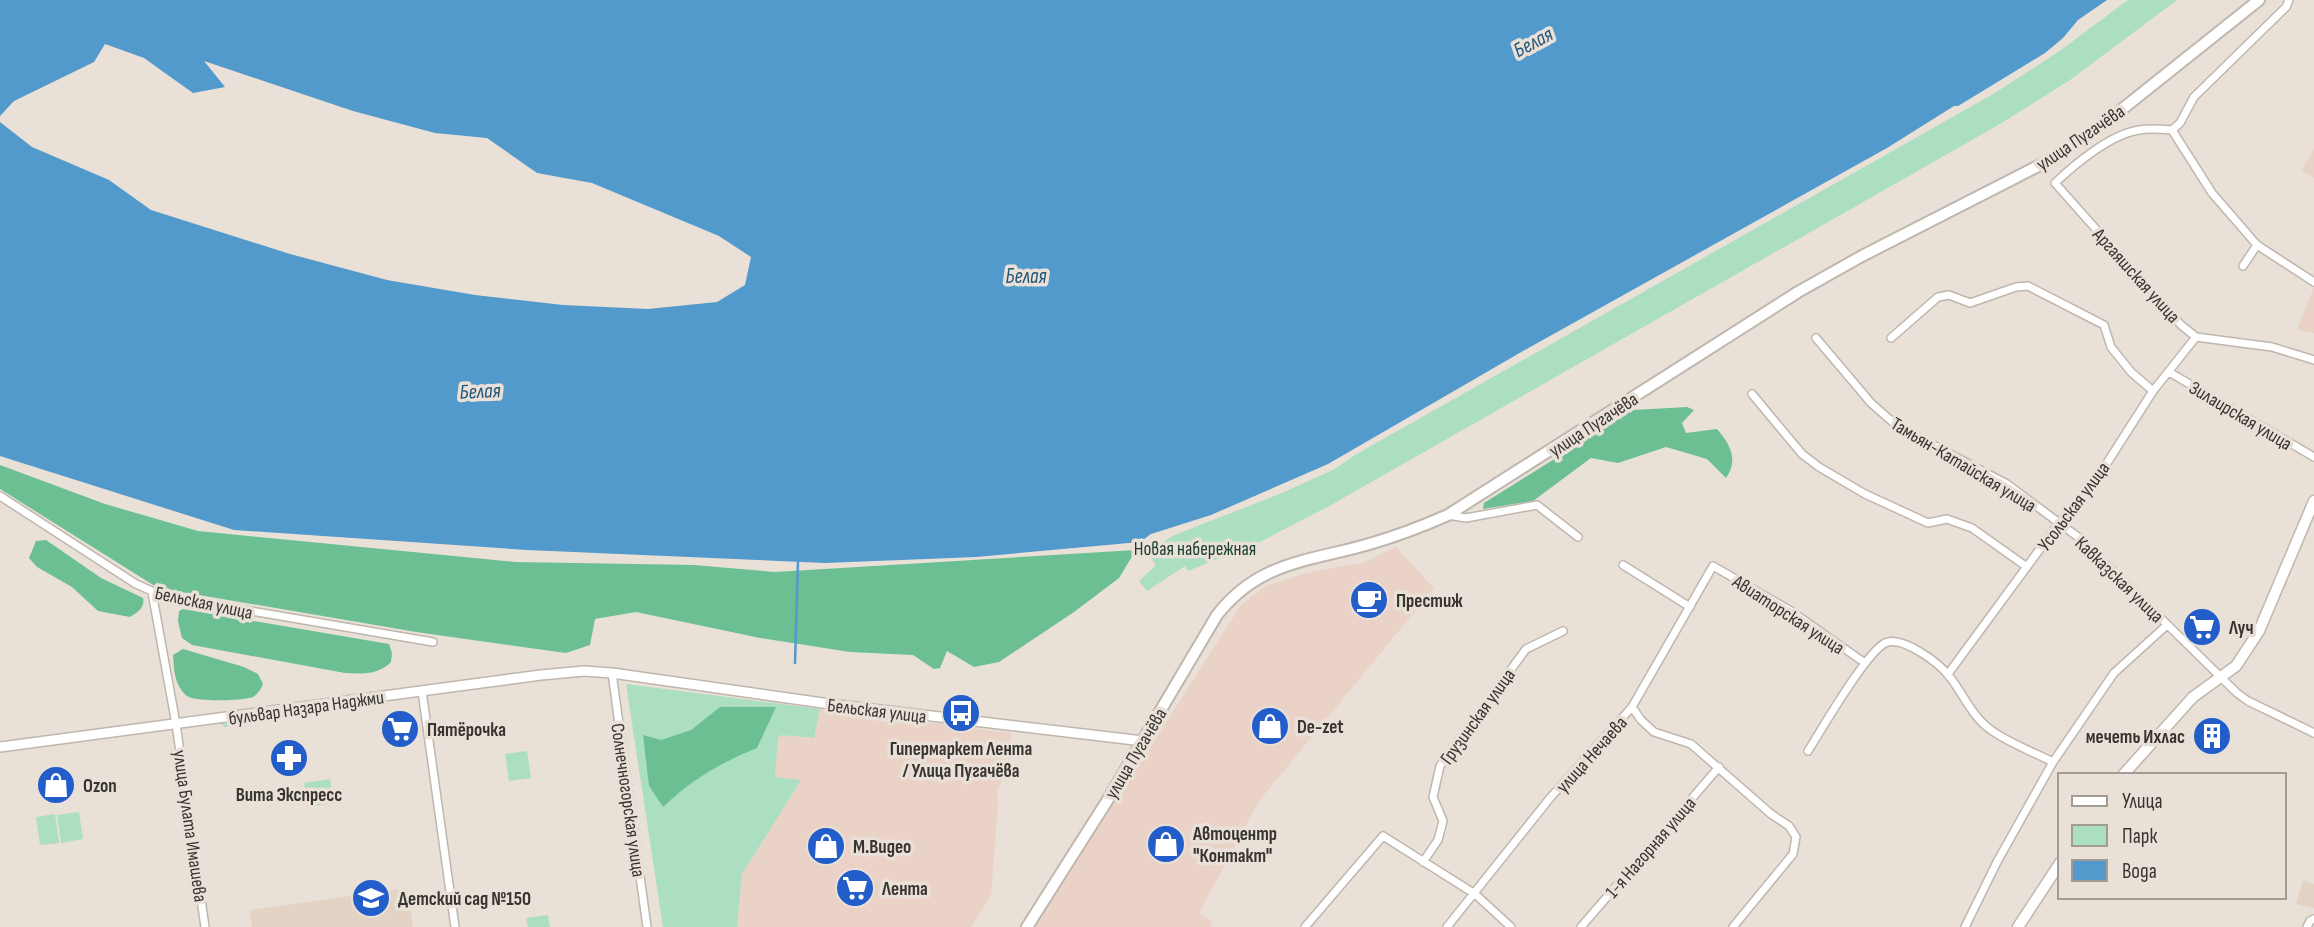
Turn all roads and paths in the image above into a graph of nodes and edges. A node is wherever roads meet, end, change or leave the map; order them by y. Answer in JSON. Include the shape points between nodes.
{"nodes":[{"id":1,"x":2259,"y":0,"type":"edge"},
{"id":2,"x":2290,"y":0,"type":"edge"},
{"id":3,"x":2172,"y":130,"type":"junction"},
{"id":4,"x":2257,"y":246,"type":"junction"},
{"id":5,"x":2243,"y":266,"type":"dead end"},
{"id":6,"x":2314,"y":282,"type":"edge"},
{"id":7,"x":2196,"y":337,"type":"junction"},
{"id":8,"x":1816,"y":338,"type":"dead end"},
{"id":9,"x":1891,"y":338,"type":"dead end"},
{"id":10,"x":2314,"y":360,"type":"edge"},
{"id":11,"x":2169,"y":372,"type":"junction"},
{"id":12,"x":2153,"y":391,"type":"junction"},
{"id":13,"x":1752,"y":394,"type":"dead end"},
{"id":14,"x":2314,"y":457,"type":"edge"},
{"id":15,"x":0,"y":496,"type":"edge"},
{"id":16,"x":2314,"y":501,"type":"edge"},
{"id":17,"x":1448,"y":515,"type":"junction"},
{"id":18,"x":2059,"y":523,"type":"junction"},
{"id":19,"x":1578,"y":537,"type":"dead end"},
{"id":20,"x":1623,"y":565,"type":"dead end"},
{"id":21,"x":1713,"y":566,"type":"joint"},
{"id":22,"x":2027,"y":567,"type":"junction"},
{"id":23,"x":152,"y":592,"type":"junction"},
{"id":24,"x":1690,"y":607,"type":"junction"},
{"id":25,"x":2167,"y":625,"type":"junction"},
{"id":26,"x":1563,"y":631,"type":"dead end"},
{"id":27,"x":433,"y":642,"type":"dead end"},
{"id":28,"x":1865,"y":663,"type":"junction"},
{"id":29,"x":612,"y":673,"type":"junction"},
{"id":30,"x":1948,"y":674,"type":"junction"},
{"id":31,"x":2220,"y":677,"type":"junction"},
{"id":32,"x":422,"y":691,"type":"junction"},
{"id":33,"x":1632,"y":708,"type":"junction"},
{"id":34,"x":176,"y":724,"type":"junction"},
{"id":35,"x":2314,"y":733,"type":"edge"},
{"id":36,"x":1143,"y":741,"type":"junction"},
{"id":37,"x":0,"y":747,"type":"edge"},
{"id":38,"x":1808,"y":751,"type":"dead end"},
{"id":39,"x":2053,"y":762,"type":"junction"},
{"id":40,"x":1719,"y":767,"type":"junction"},
{"id":41,"x":2125,"y":773,"type":"edge"},
{"id":42,"x":1423,"y":862,"type":"junction"},
{"id":43,"x":2058,"y":866,"type":"edge"},
{"id":44,"x":1475,"y":894,"type":"junction"},
{"id":45,"x":2314,"y":919,"type":"edge"},
{"id":46,"x":205,"y":927,"type":"edge"},
{"id":47,"x":455,"y":927,"type":"edge"},
{"id":48,"x":647,"y":927,"type":"edge"},
{"id":49,"x":1027,"y":927,"type":"edge"},
{"id":50,"x":1305,"y":927,"type":"edge"},
{"id":51,"x":1447,"y":927,"type":"edge"},
{"id":52,"x":1511,"y":927,"type":"edge"},
{"id":53,"x":1581,"y":927,"type":"edge"},
{"id":54,"x":1733,"y":927,"type":"edge"},
{"id":55,"x":1965,"y":927,"type":"edge"},
{"id":56,"x":2018,"y":927,"type":"edge"},
{"id":57,"x":2307,"y":927,"type":"edge"}],
"edges":[{"from":1,"to":17,"type":"main road","name":"улица Пугачёва","via":[[2101,126],[2048,161],[1798,292]]},
{"from":2,"to":3,"type":"street","via":[[2194,97]]},
{"from":3,"to":4,"type":"street","via":[[2212,193]]},
{"from":3,"to":7,"type":"street","name":"Аргаяшская улица","via":[[2136,130],[2123,135],[2055,183]]},
{"from":4,"to":5,"type":"street"},
{"from":4,"to":6,"type":"street"},
{"from":7,"to":10,"type":"street","name":"Аргаяшская улица","via":[[2272,347]]},
{"from":7,"to":11,"type":"street","name":"Усольская улица"},
{"from":8,"to":18,"type":"street","name":"Тамьян-Катайская улица","via":[[1871,403],[1897,426],[2007,484]]},
{"from":9,"to":12,"type":"street","via":[[1938,297],[1949,295],[1970,303],[2028,286],[2104,325],[2110,347]]},
{"from":11,"to":12,"type":"street","name":"Усольская улица"},
{"from":11,"to":14,"type":"street","name":"Зилаирская улица"},
{"from":12,"to":18,"type":"street","name":"Усольская улица","via":[[2107,463]]},
{"from":13,"to":22,"type":"street","via":[[1802,454],[1819,467],[1928,523],[1947,519],[1972,528]]},
{"from":15,"to":23,"type":"street","name":"Бельская улица"},
{"from":16,"to":31,"type":"main road","via":[[2259,631],[2236,666]]},
{"from":17,"to":19,"type":"street","via":[[1466,518],[1537,505]]},
{"from":17,"to":36,"type":"main road","name":"улица Пугачёва","via":[[1366,545],[1302,560],[1252,581],[1217,615]]},
{"from":18,"to":22,"type":"street","name":"Усольская улица"},
{"from":18,"to":25,"type":"street","name":"Кавказская улица"},
{"from":20,"to":24,"type":"street"},
{"from":21,"to":24,"type":"street","name":"улица Нечаева"},
{"from":21,"to":28,"type":"street","name":"Авиаторская улица"},
{"from":22,"to":30,"type":"street","name":"Усольская улица"},
{"from":23,"to":27,"type":"street","name":"Бельская улица"},
{"from":23,"to":34,"type":"street","name":"улица Булата Имашева"},
{"from":24,"to":33,"type":"street","name":"улица Нечаева"},
{"from":25,"to":31,"type":"street","name":"Кавказская улица"},
{"from":25,"to":39,"type":"street","via":[[2114,673]]},
{"from":26,"to":42,"type":"street","name":"Грузинская улица","via":[[1526,649],[1440,766],[1433,797],[1443,821],[1438,840]]},
{"from":28,"to":30,"type":"street","name":"Авиаторская улица","via":[[1885,643],[1894,642],[1910,645]]},
{"from":28,"to":38,"type":"street","name":"Авиаторская улица"},
{"from":29,"to":32,"type":"street","name":"бульвар Назара Наджми","via":[[563,672]]},
{"from":29,"to":36,"type":"street","name":"Бельская улица","via":[[830,705]]},
{"from":29,"to":48,"type":"street","name":"Солнечногорская улица"},
{"from":30,"to":39,"type":"street","name":"Авиаторская улица","via":[[1990,730]]},
{"from":31,"to":35,"type":"street","name":"Кавказская улица","via":[[2248,701]]},
{"from":31,"to":41,"type":"main road","via":[[2193,697]]},
{"from":32,"to":34,"type":"street","name":"бульвар Назара Наджми"},
{"from":32,"to":47,"type":"street"},
{"from":33,"to":40,"type":"street","via":[[1654,732],[1691,744]]},
{"from":33,"to":44,"type":"street","name":"улица Нечаева","via":[[1550,798]]},
{"from":34,"to":37,"type":"street","name":"бульвар Назара Наджми"},
{"from":34,"to":46,"type":"street","name":"улица Булата Имашева"},
{"from":36,"to":49,"type":"main road","name":"улица Пугачёва"},
{"from":39,"to":55,"type":"street"},
{"from":40,"to":53,"type":"street","name":"1-я Нагорная улица"},
{"from":40,"to":54,"type":"street","via":[[1796,837],[1793,854]]},
{"from":42,"to":44,"type":"street"},
{"from":42,"to":50,"type":"street","via":[[1383,836]]},
{"from":43,"to":56,"type":"main road"},
{"from":44,"to":51,"type":"street","name":"улица Нечаева"},
{"from":44,"to":52,"type":"street"},
{"from":45,"to":57,"type":"street"}]}
